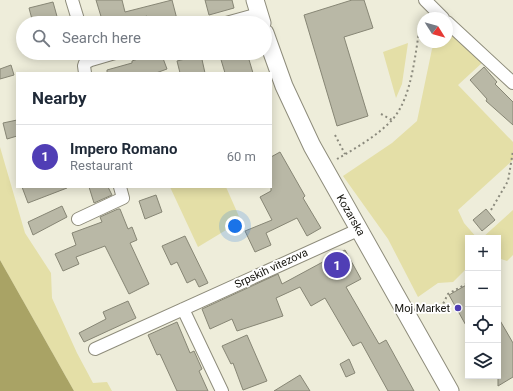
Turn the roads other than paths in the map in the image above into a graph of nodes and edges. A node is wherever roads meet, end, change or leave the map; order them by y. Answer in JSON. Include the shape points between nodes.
{"nodes":[{"id":1,"x":72,"y":0,"type":"edge"},
{"id":2,"x":424,"y":0,"type":"edge"},
{"id":3,"x":259,"y":12,"type":"edge"},
{"id":4,"x":437,"y":12,"type":"edge"},
{"id":5,"x":77,"y":16,"type":"edge"},
{"id":6,"x":247,"y":16,"type":"edge"},
{"id":7,"x":453,"y":28,"type":"edge"},
{"id":8,"x":272,"y":53,"type":"edge"},
{"id":9,"x":87,"y":60,"type":"edge"},
{"id":10,"x":85,"y":72,"type":"edge"},
{"id":11,"x":513,"y":84,"type":"edge"},
{"id":12,"x":120,"y":188,"type":"edge"},
{"id":13,"x":78,"y":219,"type":"dead end"},
{"id":14,"x":360,"y":229,"type":"junction"},
{"id":15,"x":183,"y":309,"type":"junction"},
{"id":16,"x":95,"y":349,"type":"dead end"},
{"id":17,"x":222,"y":391,"type":"edge"},
{"id":18,"x":450,"y":391,"type":"edge"}],
"edges":[{"from":1,"to":5,"type":"street"},
{"from":2,"to":4,"type":"street"},
{"from":3,"to":6,"type":"street"},
{"from":7,"to":11,"type":"street"},
{"from":8,"to":14,"type":"main road","name":"Kozarska","via":[[284,86],[312,146]]},
{"from":9,"to":10,"type":"street"},
{"from":12,"to":13,"type":"street","via":[[123,198]]},
{"from":14,"to":15,"type":"street","name":"Srpskih vitezova"},
{"from":14,"to":18,"type":"main road","name":"Kozarska"},
{"from":15,"to":16,"type":"street","name":"Srpskih vitezova"},
{"from":15,"to":17,"type":"street"}]}
